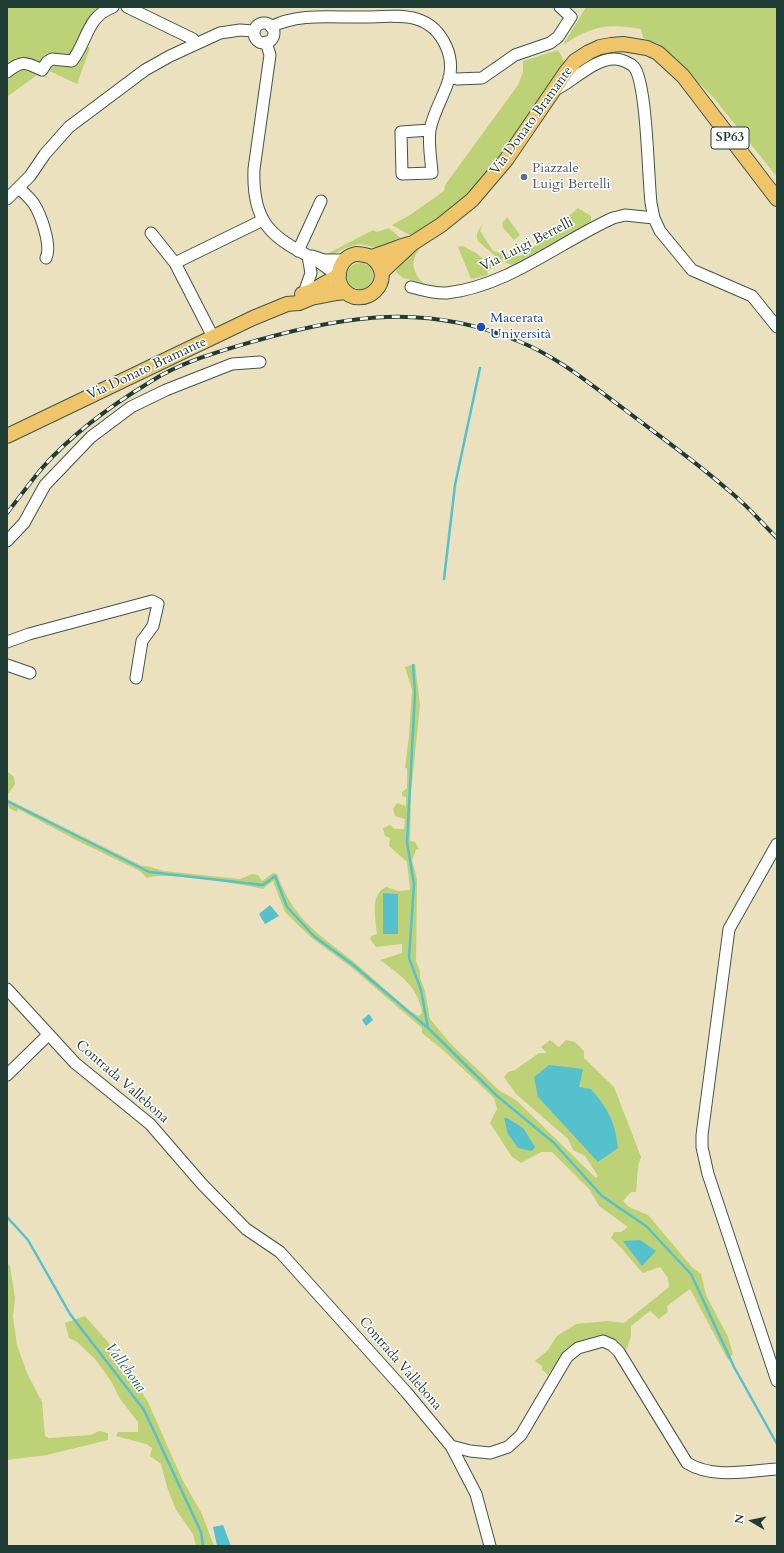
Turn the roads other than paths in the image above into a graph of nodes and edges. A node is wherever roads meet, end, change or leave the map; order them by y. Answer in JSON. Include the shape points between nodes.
{"nodes":[{"id":1,"x":113,"y":7,"type":"edge"},
{"id":2,"x":127,"y":7,"type":"edge"},
{"id":3,"x":560,"y":7,"type":"edge"},
{"id":4,"x":294,"y":13,"type":"edge"},
{"id":5,"x":271,"y":27,"type":"junction"},
{"id":6,"x":254,"y":31,"type":"junction"},
{"id":7,"x":266,"y":42,"type":"junction"},
{"id":8,"x":196,"y":44,"type":"junction"},
{"id":9,"x":7,"y":72,"type":"edge"},
{"id":10,"x":449,"y":77,"type":"junction"},
{"id":11,"x":552,"y":91,"type":"junction"},
{"id":12,"x":430,"y":130,"type":"junction"},
{"id":13,"x":19,"y":188,"type":"junction"},
{"id":14,"x":7,"y":199,"type":"edge"},
{"id":15,"x":777,"y":199,"type":"edge"},
{"id":16,"x":321,"y":201,"type":"dead end"},
{"id":17,"x":654,"y":218,"type":"junction"},
{"id":18,"x":263,"y":220,"type":"junction"},
{"id":19,"x":152,"y":233,"type":"dead end"},
{"id":20,"x":413,"y":243,"type":"junction"},
{"id":21,"x":303,"y":254,"type":"junction"},
{"id":22,"x":372,"y":257,"type":"junction"},
{"id":23,"x":46,"y":258,"type":"dead end"},
{"id":24,"x":345,"y":260,"type":"junction"},
{"id":25,"x":175,"y":263,"type":"junction"},
{"id":26,"x":382,"y":272,"type":"junction"},
{"id":27,"x":339,"y":274,"type":"junction"},
{"id":28,"x":411,"y":287,"type":"dead end"},
{"id":29,"x":346,"y":292,"type":"junction"},
{"id":30,"x":304,"y":293,"type":"junction"},
{"id":31,"x":287,"y":304,"type":"junction"},
{"id":32,"x":777,"y":327,"type":"edge"},
{"id":33,"x":213,"y":337,"type":"junction"},
{"id":34,"x":260,"y":362,"type":"dead end"},
{"id":35,"x":7,"y":436,"type":"edge"},
{"id":36,"x":7,"y":541,"type":"edge"},
{"id":37,"x":7,"y":642,"type":"edge"},
{"id":38,"x":7,"y":665,"type":"edge"},
{"id":39,"x":30,"y":673,"type":"dead end"},
{"id":40,"x":136,"y":678,"type":"dead end"},
{"id":41,"x":777,"y":844,"type":"edge"},
{"id":42,"x":7,"y":989,"type":"edge"},
{"id":43,"x":48,"y":1035,"type":"junction"},
{"id":44,"x":7,"y":1075,"type":"edge"},
{"id":45,"x":777,"y":1381,"type":"edge"},
{"id":46,"x":451,"y":1446,"type":"junction"},
{"id":47,"x":777,"y":1469,"type":"edge"},
{"id":48,"x":490,"y":1546,"type":"edge"}],
"edges":[{"from":1,"to":9,"type":"street","via":[[98,14],[72,61],[52,59],[42,70],[25,62]]},
{"from":2,"to":8,"type":"street","via":[[193,39]]},
{"from":3,"to":10,"type":"street","via":[[571,17],[558,37],[550,43],[515,54],[482,78]]},
{"from":4,"to":5,"type":"street"},
{"from":4,"to":10,"type":"street","via":[[397,16],[422,20],[432,26],[444,42],[451,65]]},
{"from":5,"to":6,"type":"street","via":[[267,23],[261,23]]},
{"from":5,"to":7,"type":"street","via":[[273,36]]},
{"from":6,"to":7,"type":"street","via":[[257,40]]},
{"from":6,"to":8,"type":"street","via":[[220,33]]},
{"from":7,"to":18,"type":"street","via":[[270,55],[253,186]]},
{"from":8,"to":13,"type":"street","via":[[145,70],[69,127]]},
{"from":10,"to":12,"type":"street"},
{"from":11,"to":15,"type":"main road","name":"Via Donato Bramante","number":"SP63","via":[[575,62],[600,47],[623,44],[647,48],[658,53],[683,76]]},
{"from":11,"to":17,"type":"street","via":[[566,85],[591,66],[614,58],[634,67],[644,98]]},
{"from":11,"to":20,"type":"main road","name":"Via Donato Bramante","via":[[489,182],[460,211]]},
{"from":12,"to":12,"type":"street","via":[[432,173],[402,174],[401,132]]},
{"from":13,"to":14,"type":"street"},
{"from":13,"to":23,"type":"street","via":[[38,211],[48,243],[49,252]]},
{"from":16,"to":21,"type":"street"},
{"from":17,"to":28,"type":"street","name":"Via Luigi Bertelli","via":[[625,215],[613,218],[505,276],[477,287],[446,293]]},
{"from":17,"to":32,"type":"street","via":[[660,231],[692,270],[752,296]]},
{"from":18,"to":21,"type":"street","via":[[276,237]]},
{"from":18,"to":25,"type":"street"},
{"from":19,"to":25,"type":"street"},
{"from":20,"to":22,"type":"main road","name":"Via Donato Bramante"},
{"from":20,"to":26,"type":"main road","name":"Via Donato Bramante"},
{"from":21,"to":24,"type":"street","via":[[324,260]]},
{"from":21,"to":27,"type":"street"},
{"from":21,"to":30,"type":"street","via":[[311,273]]},
{"from":22,"to":24,"type":"main road","name":"Via Donato Bramante","via":[[361,254]]},
{"from":22,"to":26,"type":"main road"},
{"from":24,"to":27,"type":"main road"},
{"from":25,"to":33,"type":"street"},
{"from":26,"to":29,"type":"main road","name":"Via Donato Bramante","via":[[380,285],[372,294],[359,298]]},
{"from":27,"to":29,"type":"main road","via":[[342,288]]},
{"from":27,"to":30,"type":"main road","name":"Via Donato Bramante"},
{"from":29,"to":31,"type":"main road","name":"Via Donato Bramante"},
{"from":30,"to":31,"type":"main road","name":"Via Donato Bramante"},
{"from":31,"to":33,"type":"main road","name":"Via Donato Bramante"},
{"from":33,"to":35,"type":"main road","name":"Via Donato Bramante"},
{"from":34,"to":36,"type":"street","via":[[232,364],[131,407],[91,437],[45,485],[24,523]]},
{"from":37,"to":40,"type":"street","via":[[152,601],[158,604],[153,626],[142,641]]},
{"from":38,"to":39,"type":"street"},
{"from":41,"to":45,"type":"street","via":[[728,929],[702,1135],[708,1174]]},
{"from":42,"to":43,"type":"street","name":"Contrada Vallebona"},
{"from":43,"to":44,"type":"street"},
{"from":43,"to":46,"type":"street","name":"Contrada Vallebona","via":[[75,1063],[150,1124],[202,1184],[246,1229],[280,1252]]},
{"from":46,"to":47,"type":"street","via":[[490,1453],[508,1447],[521,1435],[567,1357],[578,1348],[603,1341],[619,1352],[687,1463],[697,1470],[714,1473]]},
{"from":46,"to":48,"type":"street","name":"Contrada Vallebona","via":[[476,1494]]}]}
